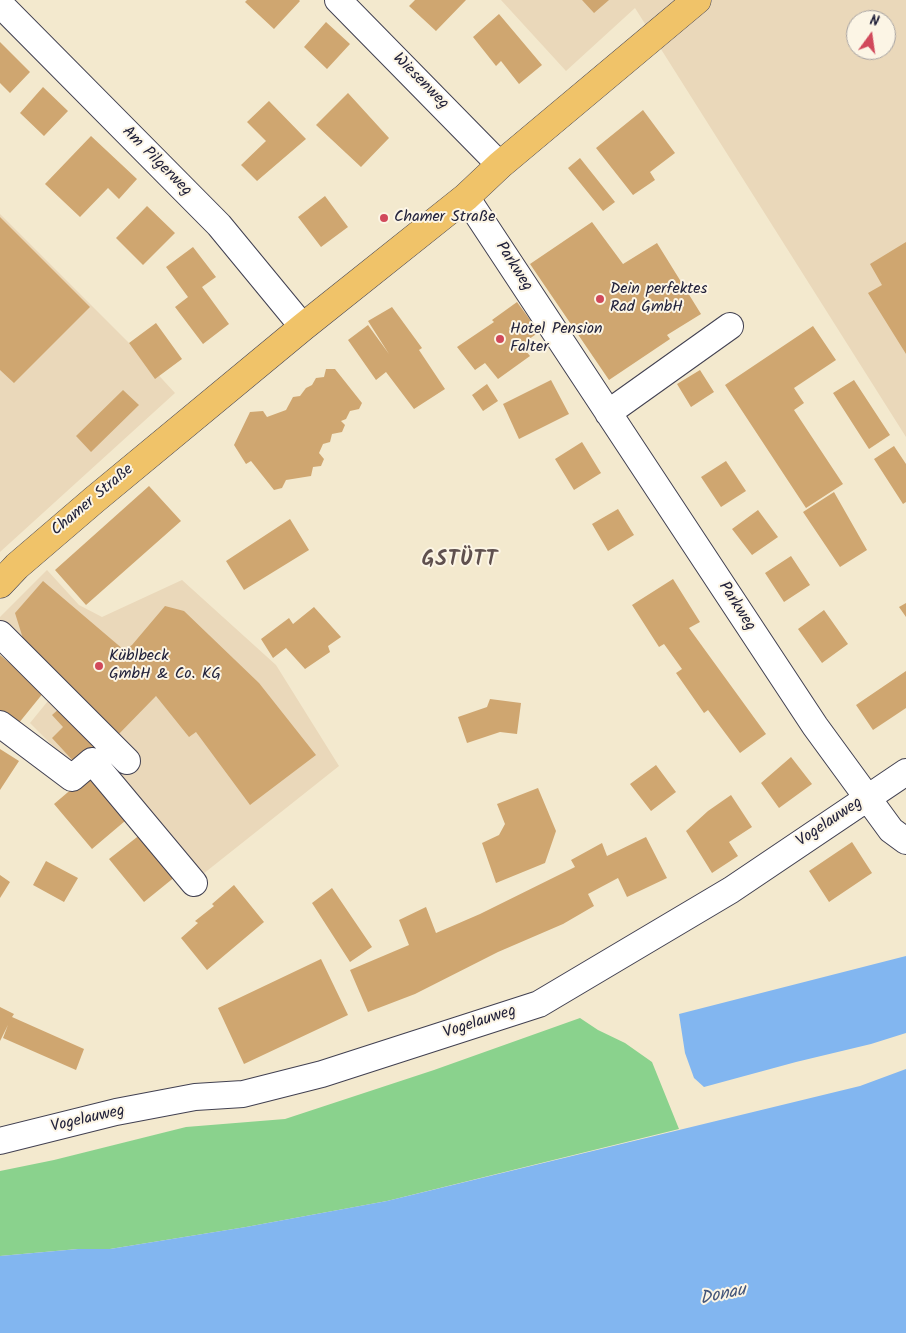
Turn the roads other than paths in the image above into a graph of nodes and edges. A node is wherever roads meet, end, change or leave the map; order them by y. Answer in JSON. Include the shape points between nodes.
{"nodes":[{"id":1,"x":338,"y":0,"type":"edge"},
{"id":2,"x":696,"y":0,"type":"edge"},
{"id":3,"x":0,"y":4,"type":"edge"},
{"id":4,"x":500,"y":165,"type":"junction"},
{"id":5,"x":466,"y":197,"type":"junction"},
{"id":6,"x":730,"y":326,"type":"dead end"},
{"id":7,"x":303,"y":327,"type":"junction"},
{"id":8,"x":608,"y":412,"type":"junction"},
{"id":9,"x":0,"y":584,"type":"edge"},
{"id":10,"x":0,"y":634,"type":"edge"},
{"id":11,"x":0,"y":724,"type":"edge"},
{"id":12,"x":127,"y":762,"type":"dead end"},
{"id":13,"x":906,"y":772,"type":"edge"},
{"id":14,"x":867,"y":798,"type":"junction"},
{"id":15,"x":906,"y":841,"type":"edge"},
{"id":16,"x":194,"y":883,"type":"dead end"},
{"id":17,"x":0,"y":1141,"type":"edge"}],
"edges":[{"from":1,"to":4,"type":"street","name":"Wiesenweg"},
{"from":2,"to":4,"type":"main road","name":"Chamer Straße"},
{"from":3,"to":7,"type":"street","name":"Am Pilgerweg","via":[[219,225]]},
{"from":4,"to":5,"type":"main road","name":"Chamer Straße"},
{"from":5,"to":7,"type":"main road","name":"Chamer Straße"},
{"from":5,"to":8,"type":"street","name":"Parkweg"},
{"from":6,"to":8,"type":"street"},
{"from":7,"to":9,"type":"main road","name":"Chamer Straße","via":[[94,500]]},
{"from":8,"to":14,"type":"street","name":"Parkweg","via":[[814,726]]},
{"from":10,"to":12,"type":"street"},
{"from":11,"to":16,"type":"street","via":[[72,778],[92,761]]},
{"from":13,"to":14,"type":"street","name":"Vogelauweg"},
{"from":14,"to":15,"type":"street","name":"Parkweg","via":[[891,830]]},
{"from":14,"to":17,"type":"street","name":"Vogelauweg","via":[[731,890],[539,1004],[322,1074],[242,1094],[194,1097],[116,1112]]}]}
